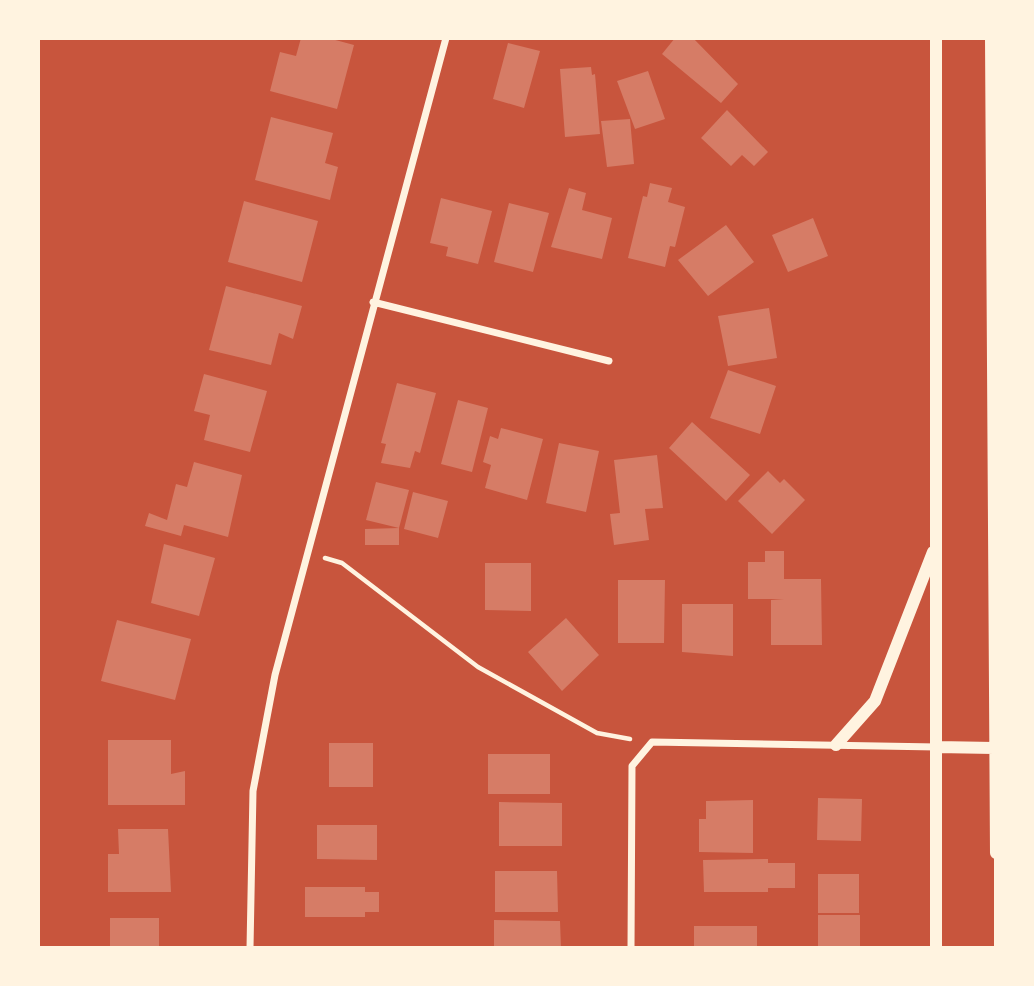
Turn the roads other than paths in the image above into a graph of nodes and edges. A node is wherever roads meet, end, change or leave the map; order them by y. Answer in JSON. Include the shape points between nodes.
{"nodes":[{"id":1,"x":446,"y":38,"type":"edge"},
{"id":2,"x":936,"y":38,"type":"edge"},
{"id":3,"x":990,"y":38,"type":"edge"},
{"id":4,"x":373,"y":302,"type":"junction"},
{"id":5,"x":609,"y":361,"type":"dead end"},
{"id":6,"x":936,"y":541,"type":"junction"},
{"id":7,"x":835,"y":745,"type":"junction"},
{"id":8,"x":937,"y":747,"type":"junction"},
{"id":9,"x":995,"y":748,"type":"edge"},
{"id":10,"x":996,"y":853,"type":"edge"},
{"id":11,"x":250,"y":947,"type":"edge"},
{"id":12,"x":631,"y":947,"type":"edge"},
{"id":13,"x":936,"y":947,"type":"edge"}],
"edges":[{"from":1,"to":4,"type":"street"},
{"from":2,"to":6,"type":"street"},
{"from":3,"to":9,"type":"street"},
{"from":4,"to":5,"type":"street"},
{"from":4,"to":11,"type":"street","via":[[275,675],[253,791]]},
{"from":6,"to":7,"type":"street","via":[[875,701]]},
{"from":6,"to":8,"type":"street"},
{"from":7,"to":8,"type":"street"},
{"from":7,"to":12,"type":"street","via":[[652,742],[632,766]]},
{"from":8,"to":9,"type":"street"},
{"from":8,"to":13,"type":"street"},
{"from":9,"to":10,"type":"street"}]}
